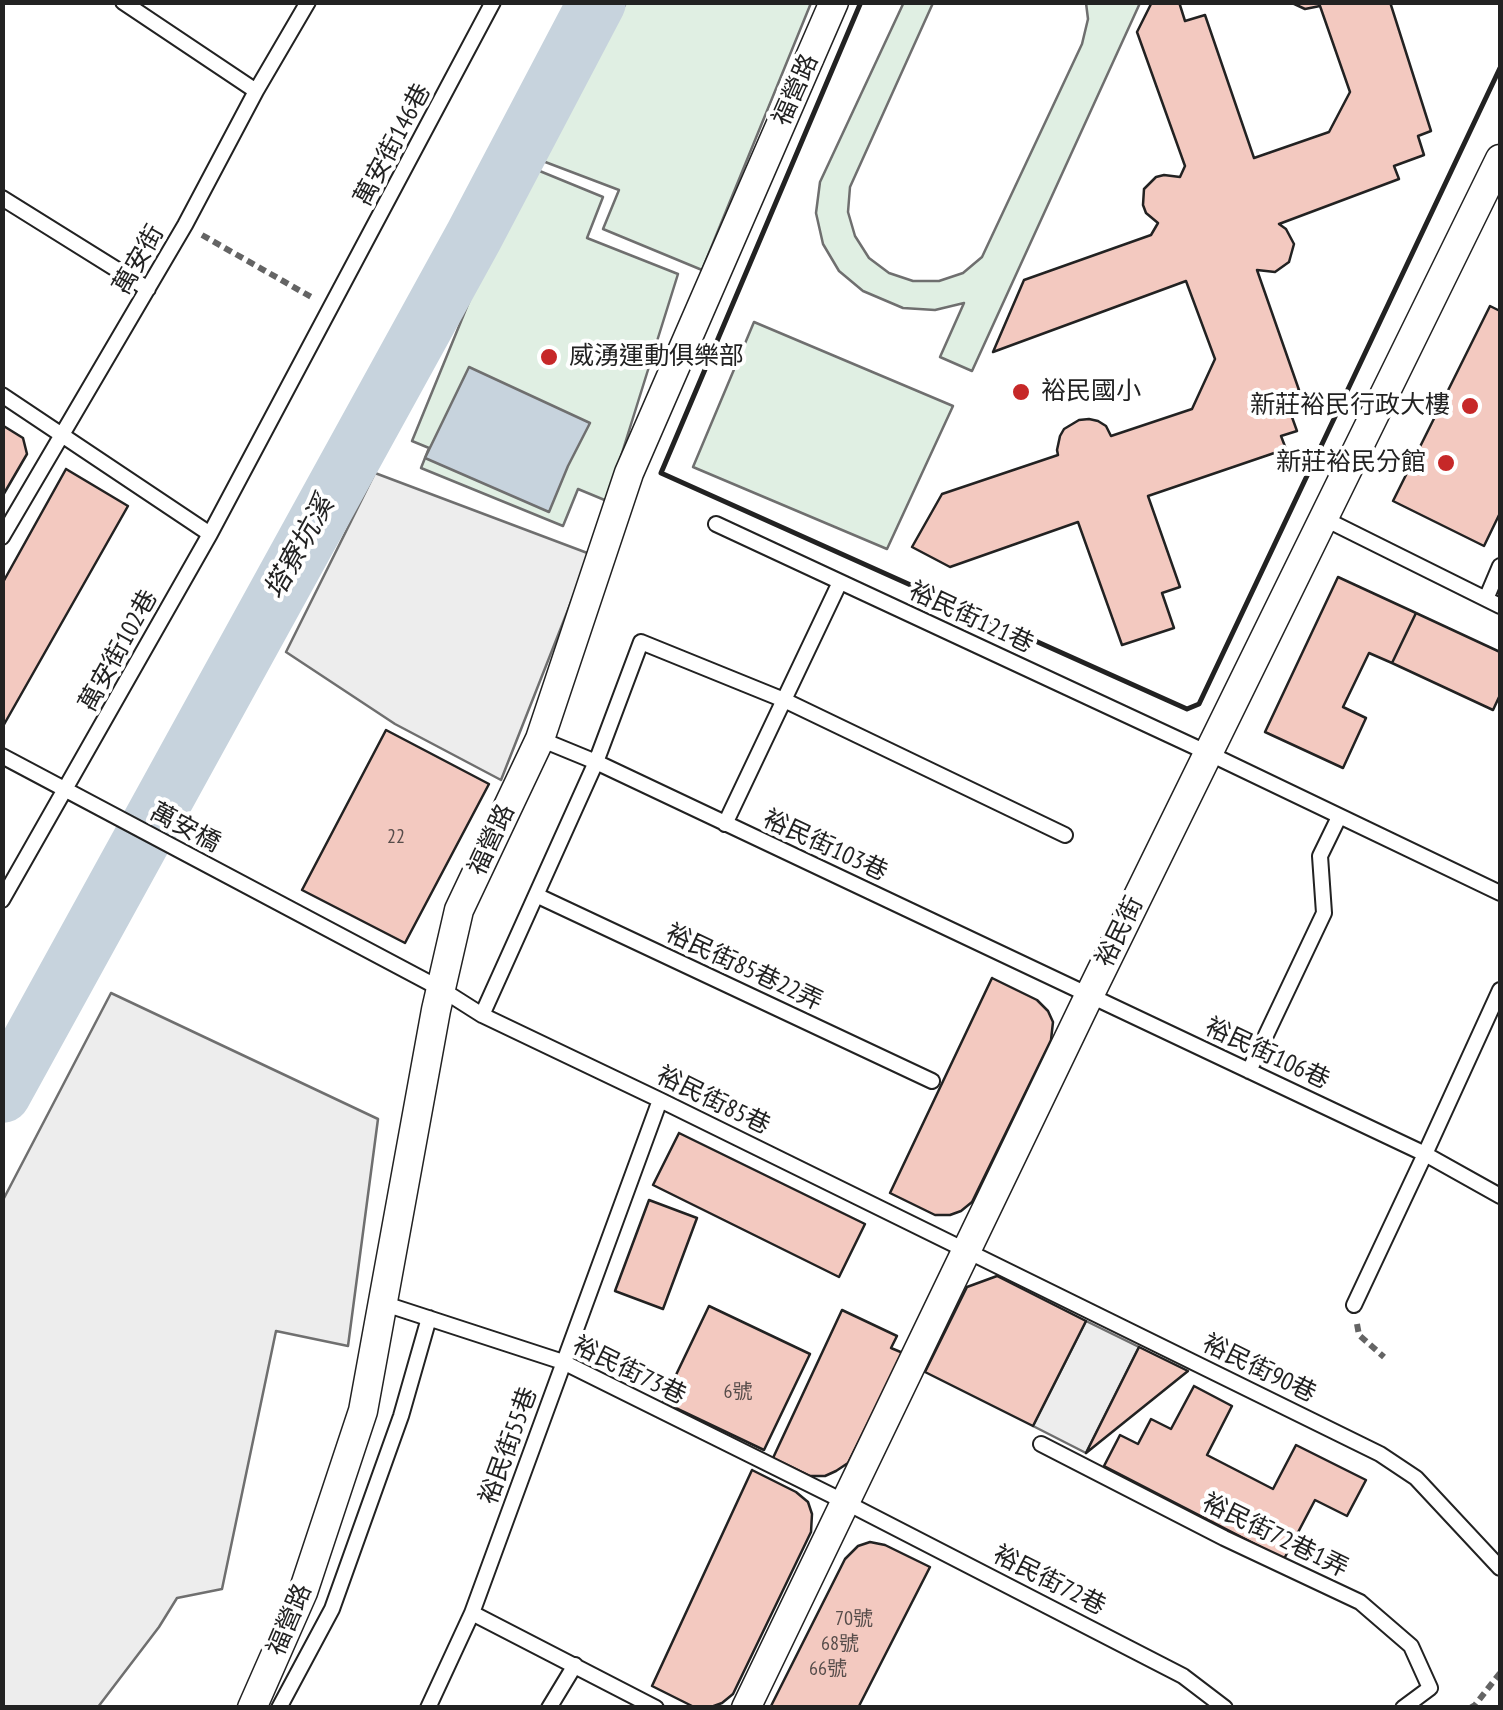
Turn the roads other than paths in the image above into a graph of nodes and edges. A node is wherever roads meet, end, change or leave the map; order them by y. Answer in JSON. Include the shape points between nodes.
{"nodes":[{"id":1,"x":123,"y":2,"type":"edge"},
{"id":2,"x":308,"y":2,"type":"edge"},
{"id":3,"x":493,"y":2,"type":"edge"},
{"id":4,"x":834,"y":2,"type":"edge"},
{"id":5,"x":256,"y":91,"type":"junction"},
{"id":6,"x":1500,"y":158,"type":"edge"},
{"id":7,"x":2,"y":198,"type":"edge"},
{"id":8,"x":148,"y":289,"type":"junction"},
{"id":9,"x":331,"y":309,"type":"joint"},
{"id":10,"x":2,"y":395,"type":"edge"},
{"id":11,"x":62,"y":434,"type":"junction"},
{"id":12,"x":1325,"y":520,"type":"junction"},
{"id":13,"x":716,"y":524,"type":"dead end"},
{"id":14,"x":210,"y":534,"type":"junction"},
{"id":15,"x":2,"y":537,"type":"edge"},
{"id":16,"x":1500,"y":566,"type":"edge"},
{"id":17,"x":840,"y":582,"type":"junction"},
{"id":18,"x":1493,"y":602,"type":"edge"},
{"id":19,"x":784,"y":700,"type":"junction"},
{"id":20,"x":540,"y":739,"type":"junction"},
{"id":21,"x":1208,"y":753,"type":"junction"},
{"id":22,"x":2,"y":756,"type":"edge"},
{"id":23,"x":596,"y":762,"type":"junction"},
{"id":24,"x":66,"y":791,"type":"junction"},
{"id":25,"x":1339,"y":817,"type":"junction"},
{"id":26,"x":725,"y":824,"type":"junction"},
{"id":27,"x":1065,"y":834,"type":"dead end"},
{"id":28,"x":1500,"y":893,"type":"edge"},
{"id":29,"x":536,"y":895,"type":"junction"},
{"id":30,"x":2,"y":900,"type":"edge"},
{"id":31,"x":440,"y":988,"type":"junction"},
{"id":32,"x":1500,"y":990,"type":"edge"},
{"id":33,"x":1089,"y":996,"type":"junction"},
{"id":34,"x":482,"y":1015,"type":"junction"},
{"id":35,"x":1249,"y":1071,"type":"junction"},
{"id":36,"x":932,"y":1081,"type":"dead end"},
{"id":37,"x":660,"y":1100,"type":"junction"},
{"id":38,"x":1425,"y":1154,"type":"junction"},
{"id":39,"x":1500,"y":1196,"type":"edge"},
{"id":40,"x":967,"y":1252,"type":"junction"},
{"id":41,"x":382,"y":1303,"type":"junction"},
{"id":42,"x":1354,"y":1305,"type":"road end"},
{"id":43,"x":428,"y":1318,"type":"junction"},
{"id":44,"x":563,"y":1362,"type":"junction"},
{"id":45,"x":1041,"y":1444,"type":"dead end"},
{"id":46,"x":847,"y":1503,"type":"junction"},
{"id":47,"x":1500,"y":1568,"type":"edge"},
{"id":48,"x":472,"y":1612,"type":"junction"},
{"id":49,"x":574,"y":1665,"type":"junction"},
{"id":50,"x":252,"y":1708,"type":"edge"},
{"id":51,"x":279,"y":1708,"type":"edge"},
{"id":52,"x":428,"y":1708,"type":"edge"},
{"id":53,"x":550,"y":1708,"type":"edge"},
{"id":54,"x":656,"y":1708,"type":"edge"},
{"id":55,"x":746,"y":1708,"type":"edge"},
{"id":56,"x":1225,"y":1708,"type":"edge"},
{"id":57,"x":1404,"y":1708,"type":"edge"}],
"edges":[{"from":1,"to":5,"type":"lane"},
{"from":2,"to":5,"type":"lane","name":"萬安街"},
{"from":3,"to":9,"type":"lane","name":"萬安街146巷"},
{"from":4,"to":20,"type":"street","name":"福營路","via":[[629,473]]},
{"from":5,"to":8,"type":"lane","name":"萬安街"},
{"from":6,"to":12,"type":"street","name":"裕民街"},
{"from":7,"to":8,"type":"lane"},
{"from":8,"to":11,"type":"lane","name":"萬安街"},
{"from":9,"to":14,"type":"lane","name":"萬安街102巷"},
{"from":10,"to":11,"type":"lane"},
{"from":11,"to":14,"type":"lane"},
{"from":11,"to":15,"type":"lane","name":"萬安街"},
{"from":12,"to":18,"type":"lane"},
{"from":12,"to":21,"type":"street","name":"裕民街"},
{"from":13,"to":17,"type":"lane","name":"裕民街121巷"},
{"from":14,"to":24,"type":"lane","name":"萬安街102巷"},
{"from":16,"to":18,"type":"lane"},
{"from":17,"to":19,"type":"lane"},
{"from":17,"to":21,"type":"lane","name":"裕民街121巷"},
{"from":19,"to":23,"type":"lane","via":[[641,642]]},
{"from":19,"to":26,"type":"lane"},
{"from":19,"to":27,"type":"lane"},
{"from":20,"to":23,"type":"lane","name":"裕民街103巷"},
{"from":20,"to":31,"type":"street","name":"福營路","via":[[459,910]]},
{"from":21,"to":25,"type":"lane","name":"裕民街121巷"},
{"from":21,"to":33,"type":"street","name":"裕民街"},
{"from":22,"to":24,"type":"lane","name":"萬安橋"},
{"from":23,"to":26,"type":"lane","name":"裕民街103巷"},
{"from":23,"to":29,"type":"lane"},
{"from":24,"to":30,"type":"lane","name":"萬安街102巷"},
{"from":24,"to":31,"type":"lane","name":"萬安橋"},
{"from":25,"to":28,"type":"lane"},
{"from":25,"to":35,"type":"lane","via":[[1320,856],[1324,913]]},
{"from":26,"to":33,"type":"lane","name":"裕民街103巷"},
{"from":29,"to":34,"type":"lane"},
{"from":29,"to":36,"type":"lane","name":"裕民街85巷22弄"},
{"from":31,"to":34,"type":"lane","name":"裕民街85巷"},
{"from":31,"to":41,"type":"street","name":"福營路"},
{"from":32,"to":38,"type":"lane"},
{"from":33,"to":35,"type":"lane","name":"裕民街106巷"},
{"from":33,"to":40,"type":"street","name":"裕民街"},
{"from":34,"to":37,"type":"lane","name":"裕民街85巷"},
{"from":35,"to":38,"type":"lane","name":"裕民街106巷"},
{"from":37,"to":40,"type":"lane","name":"裕民街85巷"},
{"from":37,"to":44,"type":"lane","name":"裕民街55巷"},
{"from":38,"to":39,"type":"lane","name":"裕民街106巷"},
{"from":38,"to":42,"type":"lane"},
{"from":40,"to":46,"type":"street","name":"裕民街"},
{"from":40,"to":47,"type":"lane","name":"裕民街90巷","via":[[1380,1454],[1416,1478]]},
{"from":41,"to":43,"type":"lane","name":"裕民街73巷"},
{"from":41,"to":50,"type":"street","name":"福營路","via":[[363,1411],[304,1592]]},
{"from":43,"to":44,"type":"lane","name":"裕民街73巷"},
{"from":43,"to":51,"type":"lane","via":[[332,1609]]},
{"from":44,"to":46,"type":"lane","name":"裕民街73巷"},
{"from":44,"to":48,"type":"lane","name":"裕民街55巷"},
{"from":45,"to":57,"type":"lane","name":"裕民街72巷1弄","via":[[1360,1602],[1411,1646],[1430,1688]]},
{"from":46,"to":55,"type":"street","name":"裕民街"},
{"from":46,"to":56,"type":"lane","name":"裕民街72巷","via":[[1184,1676]]},
{"from":48,"to":49,"type":"lane"},
{"from":48,"to":52,"type":"lane","name":"裕民街55巷"},
{"from":49,"to":53,"type":"lane"},
{"from":49,"to":54,"type":"lane"}]}
